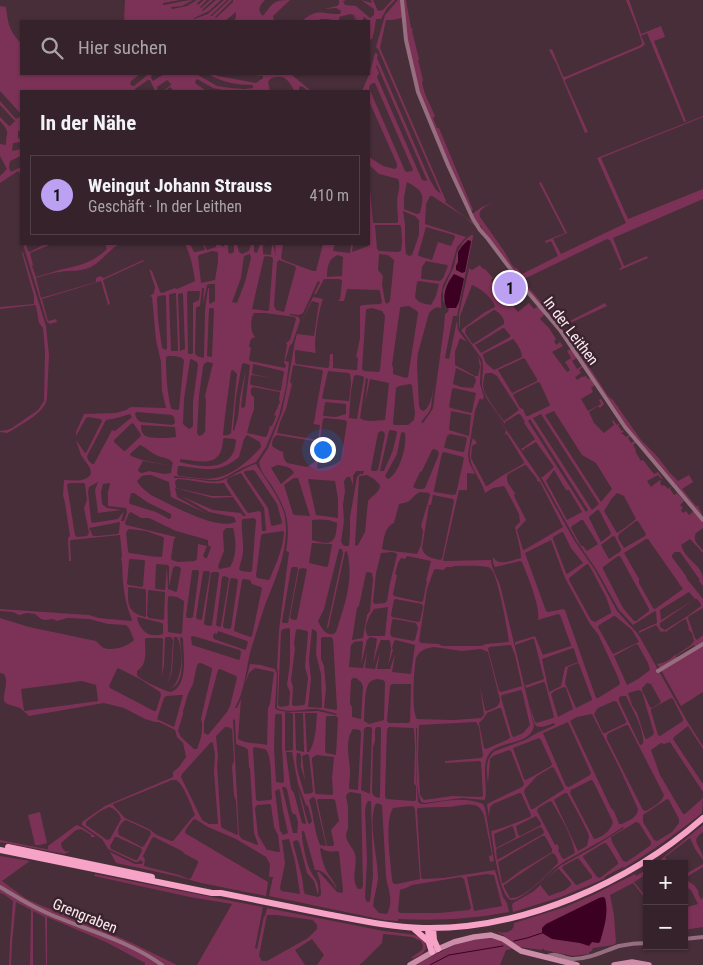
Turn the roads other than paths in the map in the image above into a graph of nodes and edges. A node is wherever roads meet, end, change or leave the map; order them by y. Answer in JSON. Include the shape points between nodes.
{"nodes":[{"id":1,"x":402,"y":0,"type":"edge"},
{"id":2,"x":703,"y":520,"type":"edge"},
{"id":3,"x":703,"y":644,"type":"edge"},
{"id":4,"x":658,"y":671,"type":"dead end"},
{"id":5,"x":703,"y":818,"type":"edge"},
{"id":6,"x":0,"y":846,"type":"edge"},
{"id":7,"x":0,"y":850,"type":"edge"},
{"id":8,"x":0,"y":887,"type":"edge"},
{"id":9,"x":222,"y":893,"type":"junction"},
{"id":10,"x":412,"y":927,"type":"junction"},
{"id":11,"x":431,"y":928,"type":"junction"},
{"id":12,"x":703,"y":937,"type":"edge"},
{"id":13,"x":688,"y":939,"type":"edge"},
{"id":14,"x":429,"y":942,"type":"junction"},
{"id":15,"x":643,"y":943,"type":"edge"},
{"id":16,"x":435,"y":950,"type":"junction"},
{"id":17,"x":546,"y":957,"type":"junction"},
{"id":18,"x":162,"y":965,"type":"edge"},
{"id":19,"x":410,"y":965,"type":"edge"},
{"id":20,"x":577,"y":965,"type":"edge"},
{"id":21,"x":614,"y":965,"type":"edge"},
{"id":22,"x":649,"y":965,"type":"edge"}],
"edges":[{"from":1,"to":2,"type":"street","name":"In der Leithen","via":[[406,40],[418,92],[473,219],[555,323],[625,427]]},
{"from":3,"to":4,"type":"street"},
{"from":5,"to":11,"type":"main road","via":[[648,859],[574,897],[496,921]]},
{"from":6,"to":9,"type":"main road"},
{"from":7,"to":9,"type":"main road"},
{"from":8,"to":18,"type":"street","name":"Grengraben","via":[[38,909],[136,950]]},
{"from":9,"to":10,"type":"main road","via":[[362,921]]},
{"from":10,"to":11,"type":"main road"},
{"from":10,"to":14,"type":"main road"},
{"from":11,"to":14,"type":"main road"},
{"from":11,"to":16,"type":"main road"},
{"from":12,"to":13,"type":"street"},
{"from":14,"to":16,"type":"main road"},
{"from":15,"to":17,"type":"street","via":[[581,958],[553,954]]},
{"from":16,"to":17,"type":"street","via":[[454,942],[491,935],[518,950]]},
{"from":16,"to":19,"type":"street"},
{"from":17,"to":20,"type":"street"},
{"from":21,"to":22,"type":"street","via":[[632,962]]}]}
